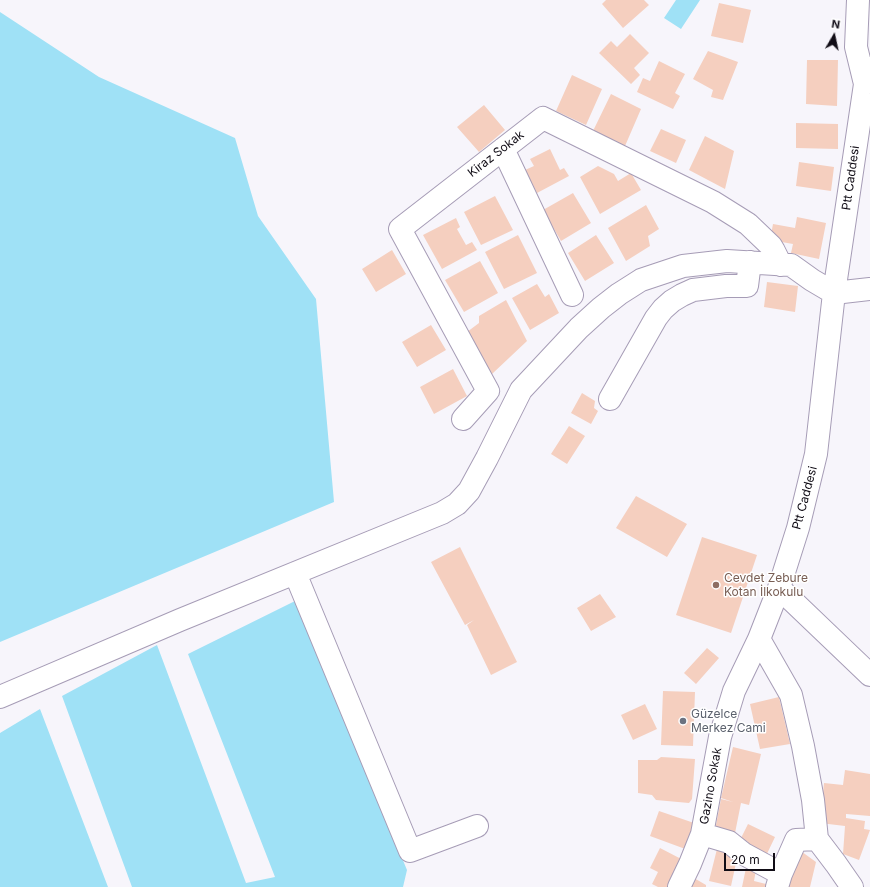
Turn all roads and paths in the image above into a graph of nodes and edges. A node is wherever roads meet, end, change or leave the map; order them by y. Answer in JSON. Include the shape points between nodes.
{"nodes":[{"id":1,"x":858,"y":0,"type":"edge"},
{"id":2,"x":868,"y":81,"type":"edge"},
{"id":3,"x":503,"y":149,"type":"junction"},
{"id":4,"x":750,"y":262,"type":"junction"},
{"id":5,"x":781,"y":265,"type":"junction"},
{"id":6,"x":870,"y":288,"type":"edge"},
{"id":7,"x":834,"y":292,"type":"junction"},
{"id":8,"x":572,"y":295,"type":"dead end"},
{"id":9,"x":610,"y":399,"type":"dead end"},
{"id":10,"x":463,"y":419,"type":"dead end"},
{"id":11,"x":295,"y":574,"type":"junction"},
{"id":12,"x":779,"y":588,"type":"junction"},
{"id":13,"x":759,"y":639,"type":"junction"},
{"id":14,"x":870,"y":675,"type":"edge"},
{"id":15,"x":0,"y":697,"type":"edge"},
{"id":16,"x":477,"y":826,"type":"dead end"},
{"id":17,"x":702,"y":834,"type":"junction"},
{"id":18,"x":817,"y":839,"type":"junction"},
{"id":19,"x":779,"y":881,"type":"edge"},
{"id":20,"x":679,"y":887,"type":"edge"},
{"id":21,"x":852,"y":887,"type":"edge"}],
"edges":[{"from":1,"to":2,"type":"street","name":"Ptt Caddesi","via":[[856,47]]},
{"from":2,"to":7,"type":"street","name":"Ptt Caddesi"},
{"from":3,"to":5,"type":"street","name":"Kiraz Sokak","via":[[543,118],[719,206],[748,224],[774,251]]},
{"from":3,"to":8,"type":"street"},
{"from":3,"to":10,"type":"street","name":"Kiraz Sokak","via":[[400,229],[488,391]]},
{"from":4,"to":5,"type":"street"},
{"from":4,"to":9,"type":"street","via":[[747,286],[693,290],[663,309]]},
{"from":4,"to":11,"type":"street","via":[[727,261],[682,266],[641,280],[619,294],[579,328],[521,390],[469,491],[457,504],[442,513]]},
{"from":5,"to":7,"type":"street","via":[[791,265]]},
{"from":6,"to":7,"type":"street"},
{"from":7,"to":12,"type":"street","name":"Ptt Caddesi","via":[[816,454],[798,528]]},
{"from":11,"to":15,"type":"street"},
{"from":11,"to":16,"type":"street","via":[[410,851]]},
{"from":12,"to":13,"type":"street","name":"Ptt Caddesi"},
{"from":12,"to":14,"type":"street"},
{"from":13,"to":17,"type":"street","name":"Gazino Sokak","via":[[734,691],[720,737]]},
{"from":13,"to":18,"type":"street","via":[[791,695],[813,800]]},
{"from":17,"to":19,"type":"street","via":[[729,842]]},
{"from":17,"to":20,"type":"street","name":"Gazino Sokak"},
{"from":18,"to":19,"type":"street","via":[[796,840]]},
{"from":18,"to":21,"type":"street"}]}
